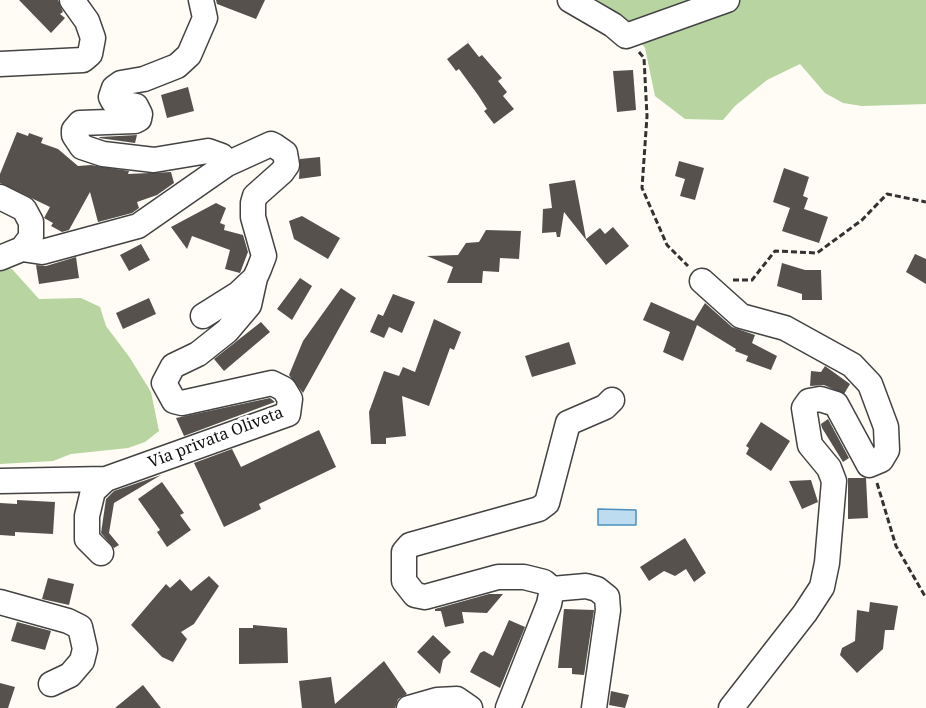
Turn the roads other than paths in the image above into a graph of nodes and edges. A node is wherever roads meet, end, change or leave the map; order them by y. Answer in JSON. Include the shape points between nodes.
{"nodes":[{"id":1,"x":72,"y":0,"type":"edge"},
{"id":2,"x":201,"y":0,"type":"edge"},
{"id":3,"x":570,"y":0,"type":"edge"},
{"id":4,"x":727,"y":0,"type":"edge"},
{"id":5,"x":0,"y":64,"type":"edge"},
{"id":6,"x":227,"y":164,"type":"junction"},
{"id":7,"x":0,"y":197,"type":"edge"},
{"id":8,"x":22,"y":249,"type":"junction"},
{"id":9,"x":0,"y":258,"type":"edge"},
{"id":10,"x":255,"y":278,"type":"junction"},
{"id":11,"x":702,"y":281,"type":"road end"},
{"id":12,"x":203,"y":316,"type":"dead end"},
{"id":13,"x":612,"y":400,"type":"dead end"},
{"id":14,"x":106,"y":479,"type":"junction"},
{"id":15,"x":0,"y":481,"type":"edge"},
{"id":16,"x":101,"y":553,"type":"dead end"},
{"id":17,"x":552,"y":589,"type":"junction"},
{"id":18,"x":0,"y":602,"type":"edge"},
{"id":19,"x":51,"y":684,"type":"dead end"},
{"id":20,"x":409,"y":708,"type":"edge"},
{"id":21,"x":470,"y":708,"type":"edge"},
{"id":22,"x":508,"y":708,"type":"edge"},
{"id":23,"x":594,"y":708,"type":"edge"},
{"id":24,"x":731,"y":708,"type":"edge"}],
"edges":[{"from":1,"to":5,"type":"street","via":[[93,38],[90,54],[83,60]]},
{"from":2,"to":6,"type":"street","via":[[205,18],[189,55],[177,66],[114,88],[113,101],[136,106],[139,119],[80,123],[74,135],[82,147],[103,154],[154,160],[208,151],[222,156]]},
{"from":3,"to":4,"type":"street","via":[[626,36]]},
{"from":6,"to":8,"type":"street","via":[[138,226],[42,252]]},
{"from":6,"to":10,"type":"street","via":[[271,144],[280,148],[287,159],[282,172],[255,196],[253,203],[264,256]]},
{"from":7,"to":8,"type":"street","via":[[24,209],[31,222],[31,237]]},
{"from":8,"to":9,"type":"street"},
{"from":10,"to":12,"type":"street"},
{"from":10,"to":14,"type":"street","name":"Via privata Oliveta","via":[[249,305],[227,332],[198,354],[173,366],[164,383],[174,401],[182,403],[272,383],[284,389],[290,399],[288,414]]},
{"from":11,"to":24,"type":"street","via":[[741,316],[785,328],[852,366],[870,384],[886,427],[887,450],[881,460],[869,465],[836,404],[809,400],[804,408],[810,445],[829,468],[834,481],[822,587]]},
{"from":13,"to":17,"type":"street","via":[[605,407],[567,423],[548,503],[539,509],[410,545],[404,552],[404,581],[415,596],[435,595],[498,577],[524,577],[544,582]]},
{"from":14,"to":15,"type":"street"},
{"from":14,"to":16,"type":"street","via":[[93,491],[87,516],[87,539]]},
{"from":17,"to":22,"type":"street"},
{"from":17,"to":23,"type":"street","via":[[586,586],[607,597]]},
{"from":18,"to":19,"type":"street","via":[[80,627],[85,649],[82,662],[70,675]]},
{"from":20,"to":21,"type":"street","via":[[456,699]]}]}
